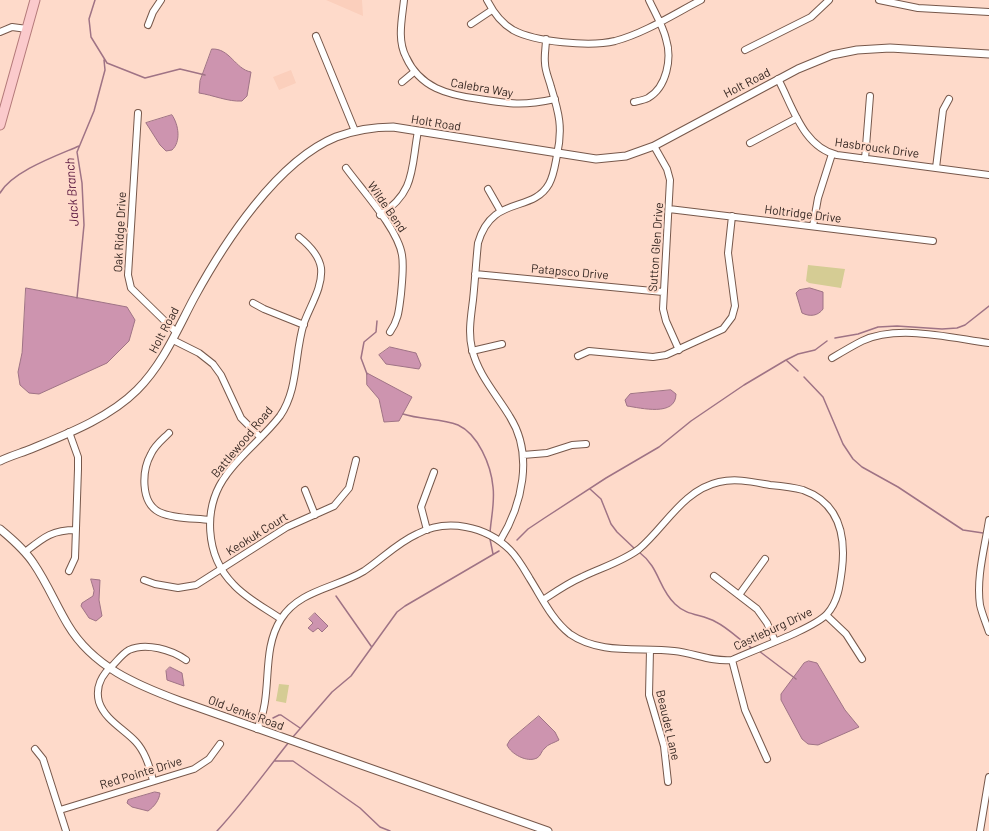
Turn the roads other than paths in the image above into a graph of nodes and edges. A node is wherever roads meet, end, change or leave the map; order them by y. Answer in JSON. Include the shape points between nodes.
{"nodes":[{"id":1,"x":35,"y":0,"type":"edge"},
{"id":2,"x":161,"y":0,"type":"edge"},
{"id":3,"x":404,"y":0,"type":"edge"},
{"id":4,"x":487,"y":0,"type":"edge"},
{"id":5,"x":649,"y":0,"type":"edge"},
{"id":6,"x":701,"y":0,"type":"edge"},
{"id":7,"x":829,"y":0,"type":"edge"},
{"id":8,"x":879,"y":0,"type":"edge"},
{"id":9,"x":492,"y":10,"type":"junction"},
{"id":10,"x":989,"y":12,"type":"edge"},
{"id":11,"x":659,"y":21,"type":"junction"},
{"id":12,"x":471,"y":24,"type":"dead end"},
{"id":13,"x":148,"y":26,"type":"dead end"},
{"id":14,"x":27,"y":29,"type":"junction"},
{"id":15,"x":0,"y":32,"type":"edge"},
{"id":16,"x":316,"y":36,"type":"dead end"},
{"id":17,"x":546,"y":39,"type":"junction"},
{"id":18,"x":745,"y":50,"type":"dead end"},
{"id":19,"x":989,"y":54,"type":"edge"},
{"id":20,"x":414,"y":72,"type":"junction"},
{"id":21,"x":778,"y":79,"type":"junction"},
{"id":22,"x":402,"y":82,"type":"dead end"},
{"id":23,"x":870,"y":96,"type":"dead end"},
{"id":24,"x":555,"y":98,"type":"junction"},
{"id":25,"x":949,"y":99,"type":"dead end"},
{"id":26,"x":634,"y":102,"type":"dead end"},
{"id":27,"x":138,"y":113,"type":"dead end"},
{"id":28,"x":797,"y":118,"type":"junction"},
{"id":29,"x":0,"y":125,"type":"edge"},
{"id":30,"x":355,"y":131,"type":"junction"},
{"id":31,"x":418,"y":131,"type":"junction"},
{"id":32,"x":750,"y":143,"type":"dead end"},
{"id":33,"x":654,"y":146,"type":"junction"},
{"id":34,"x":558,"y":154,"type":"junction"},
{"id":35,"x":832,"y":154,"type":"junction"},
{"id":36,"x":865,"y":159,"type":"junction"},
{"id":37,"x":346,"y":168,"type":"dead end"},
{"id":38,"x":936,"y":168,"type":"junction"},
{"id":39,"x":989,"y":175,"type":"edge"},
{"id":40,"x":488,"y":189,"type":"dead end"},
{"id":41,"x":669,"y":209,"type":"junction"},
{"id":42,"x":500,"y":210,"type":"junction"},
{"id":43,"x":380,"y":215,"type":"junction"},
{"id":44,"x":732,"y":216,"type":"junction"},
{"id":45,"x":813,"y":226,"type":"junction"},
{"id":46,"x":299,"y":237,"type":"dead end"},
{"id":47,"x":933,"y":241,"type":"dead end"},
{"id":48,"x":475,"y":274,"type":"junction"},
{"id":49,"x":663,"y":292,"type":"junction"},
{"id":50,"x":253,"y":303,"type":"dead end"},
{"id":51,"x":304,"y":325,"type":"junction"},
{"id":52,"x":176,"y":332,"type":"junction"},
{"id":53,"x":390,"y":332,"type":"dead end"},
{"id":54,"x":173,"y":340,"type":"junction"},
{"id":55,"x":989,"y":343,"type":"edge"},
{"id":56,"x":502,"y":344,"type":"dead end"},
{"id":57,"x":679,"y":350,"type":"junction"},
{"id":58,"x":472,"y":351,"type":"junction"},
{"id":59,"x":578,"y":356,"type":"dead end"},
{"id":60,"x":832,"y":358,"type":"dead end"},
{"id":61,"x":69,"y":432,"type":"junction"},
{"id":62,"x":169,"y":433,"type":"dead end"},
{"id":63,"x":260,"y":437,"type":"junction"},
{"id":64,"x":586,"y":444,"type":"dead end"},
{"id":65,"x":523,"y":455,"type":"junction"},
{"id":66,"x":356,"y":460,"type":"dead end"},
{"id":67,"x":0,"y":461,"type":"edge"},
{"id":68,"x":434,"y":472,"type":"dead end"},
{"id":69,"x":305,"y":490,"type":"dead end"},
{"id":70,"x":315,"y":514,"type":"junction"},
{"id":71,"x":210,"y":520,"type":"junction"},
{"id":72,"x":989,"y":520,"type":"edge"},
{"id":73,"x":0,"y":529,"type":"edge"},
{"id":74,"x":76,"y":530,"type":"junction"},
{"id":75,"x":427,"y":530,"type":"junction"},
{"id":76,"x":500,"y":541,"type":"junction"},
{"id":77,"x":26,"y":552,"type":"junction"},
{"id":78,"x":765,"y":559,"type":"dead end"},
{"id":79,"x":221,"y":569,"type":"junction"},
{"id":80,"x":69,"y":571,"type":"dead end"},
{"id":81,"x":714,"y":576,"type":"dead end"},
{"id":82,"x":144,"y":580,"type":"dead end"},
{"id":83,"x":739,"y":595,"type":"junction"},
{"id":84,"x":543,"y":600,"type":"junction"},
{"id":85,"x":826,"y":615,"type":"junction"},
{"id":86,"x":281,"y":619,"type":"junction"},
{"id":87,"x":989,"y":632,"type":"edge"},
{"id":88,"x":775,"y":641,"type":"junction"},
{"id":89,"x":650,"y":650,"type":"junction"},
{"id":90,"x":862,"y":659,"type":"dead end"},
{"id":91,"x":186,"y":660,"type":"dead end"},
{"id":92,"x":732,"y":660,"type":"junction"},
{"id":93,"x":109,"y":668,"type":"junction"},
{"id":94,"x":257,"y":729,"type":"junction"},
{"id":95,"x":220,"y":744,"type":"dead end"},
{"id":96,"x":35,"y":749,"type":"dead end"},
{"id":97,"x":767,"y":759,"type":"dead end"},
{"id":98,"x":989,"y":777,"type":"edge"},
{"id":99,"x":153,"y":781,"type":"junction"},
{"id":100,"x":668,"y":782,"type":"dead end"},
{"id":101,"x":60,"y":810,"type":"junction"},
{"id":102,"x":66,"y":831,"type":"edge"},
{"id":103,"x":548,"y":831,"type":"edge"},
{"id":104,"x":980,"y":831,"type":"edge"}],
"edges":[{"from":1,"to":14,"type":"main road"},
{"from":2,"to":13,"type":"street"},
{"from":3,"to":20,"type":"street","name":"Calebra Way","via":[[401,42]]},
{"from":4,"to":9,"type":"street"},
{"from":5,"to":11,"type":"street"},
{"from":6,"to":11,"type":"street"},
{"from":7,"to":18,"type":"street","via":[[811,17]]},
{"from":8,"to":10,"type":"street","via":[[918,8]]},
{"from":9,"to":12,"type":"street"},
{"from":9,"to":17,"type":"street","via":[[512,29],[528,36]]},
{"from":11,"to":17,"type":"street","via":[[626,37],[603,43],[585,44]]},
{"from":11,"to":26,"type":"street","via":[[669,52],[666,72],[653,94]]},
{"from":14,"to":15,"type":"street","via":[[12,27]]},
{"from":14,"to":29,"type":"main road"},
{"from":16,"to":30,"type":"street"},
{"from":17,"to":24,"type":"street","via":[[545,63]]},
{"from":19,"to":21,"type":"street","name":"Holt Road","via":[[897,48],[857,50],[824,58]]},
{"from":20,"to":22,"type":"street"},
{"from":20,"to":24,"type":"street","name":"Calebra Way","via":[[433,88],[456,96],[516,105]]},
{"from":21,"to":28,"type":"street","name":"Hasbrouck Drive"},
{"from":21,"to":33,"type":"street","name":"Holt Road"},
{"from":23,"to":36,"type":"street"},
{"from":24,"to":34,"type":"street","via":[[561,123]]},
{"from":25,"to":38,"type":"street","via":[[943,110]]},
{"from":27,"to":52,"type":"street","name":"Oak Ridge Drive","via":[[128,275],[131,288]]},
{"from":28,"to":32,"type":"street"},
{"from":28,"to":35,"type":"street","name":"Hasbrouck Drive","via":[[813,143]]},
{"from":30,"to":31,"type":"street","name":"Holt Road","via":[[393,127]]},
{"from":30,"to":52,"type":"street","name":"Holt Road","via":[[329,140],[279,178],[242,223],[202,282]]},
{"from":31,"to":34,"type":"street","name":"Holt Road"},
{"from":31,"to":43,"type":"street","via":[[406,189],[400,200]]},
{"from":33,"to":34,"type":"street","name":"Holt Road","via":[[637,154],[611,159]]},
{"from":33,"to":41,"type":"street","name":"Sutton Glen Drive","via":[[669,175]]},
{"from":34,"to":42,"type":"street","via":[[553,175],[544,190],[537,196]]},
{"from":35,"to":36,"type":"street","name":"Hasbrouck Drive"},
{"from":35,"to":45,"type":"street","via":[[818,198]]},
{"from":36,"to":38,"type":"street","name":"Hasbrouck Drive"},
{"from":37,"to":43,"type":"street","name":"Wilde Bend"},
{"from":38,"to":39,"type":"street","name":"Hasbrouck Drive"},
{"from":40,"to":42,"type":"street"},
{"from":41,"to":44,"type":"street","name":"Holtridge Drive"},
{"from":41,"to":49,"type":"street","name":"Sutton Glen Drive"},
{"from":42,"to":48,"type":"street","via":[[483,229],[478,243]]},
{"from":43,"to":53,"type":"street","name":"Wilde Bend","via":[[398,240],[403,261],[397,321]]},
{"from":44,"to":45,"type":"street","name":"Holtridge Drive"},
{"from":44,"to":57,"type":"street","via":[[728,253],[735,301],[734,314],[723,328]]},
{"from":45,"to":47,"type":"street","name":"Holtridge Drive"},
{"from":46,"to":51,"type":"street","name":"Battlewood Road","via":[[314,252],[321,269],[320,284]]},
{"from":48,"to":49,"type":"street","name":"Patapsco Drive"},
{"from":48,"to":58,"type":"street","via":[[470,329]]},
{"from":49,"to":57,"type":"street","name":"Sutton Glen Drive","via":[[664,315]]},
{"from":50,"to":51,"type":"street"},
{"from":51,"to":63,"type":"street","name":"Battlewood Road","via":[[288,400],[279,416]]},
{"from":52,"to":54,"type":"street","name":"Holt Road"},
{"from":54,"to":61,"type":"street","name":"Holt Road","via":[[150,376],[126,400],[107,413]]},
{"from":54,"to":63,"type":"street","via":[[213,364],[221,375],[241,418]]},
{"from":55,"to":60,"type":"street","via":[[921,334],[898,334],[863,341]]},
{"from":56,"to":58,"type":"street"},
{"from":57,"to":59,"type":"street","via":[[660,357],[588,351]]},
{"from":58,"to":65,"type":"street","via":[[480,371],[517,429]]},
{"from":61,"to":67,"type":"street","name":"Holt Road"},
{"from":61,"to":74,"type":"street","via":[[78,460]]},
{"from":62,"to":71,"type":"street","via":[[154,448],[148,460],[145,487],[148,502],[155,510],[166,515]]},
{"from":63,"to":71,"type":"street","name":"Battlewood Road","via":[[221,483]]},
{"from":64,"to":65,"type":"street","via":[[572,445],[547,453]]},
{"from":65,"to":76,"type":"street","via":[[523,472],[514,516]]},
{"from":66,"to":70,"type":"street","name":"Keokuk Court","via":[[351,484],[342,497],[328,509]]},
{"from":68,"to":75,"type":"street","via":[[422,503],[422,514]]},
{"from":69,"to":70,"type":"street"},
{"from":70,"to":79,"type":"street","name":"Keokuk Court","via":[[280,530]]},
{"from":71,"to":79,"type":"street","name":"Battlewood Road","via":[[213,548]]},
{"from":72,"to":87,"type":"street","via":[[981,570],[980,597]]},
{"from":73,"to":77,"type":"street","name":"Old Jenks Road"},
{"from":74,"to":77,"type":"street","via":[[53,532]]},
{"from":74,"to":80,"type":"street","via":[[75,558]]},
{"from":75,"to":76,"type":"street","name":"Castleburg Drive","via":[[462,526],[479,530]]},
{"from":75,"to":86,"type":"street","name":"Castleburg Drive","via":[[415,534],[364,570],[304,597],[291,606]]},
{"from":76,"to":84,"type":"street","name":"Castleburg Drive","via":[[519,561]]},
{"from":77,"to":93,"type":"street","name":"Old Jenks Road","via":[[74,634]]},
{"from":78,"to":83,"type":"street"},
{"from":79,"to":82,"type":"street","name":"Keokuk Court","via":[[196,585],[184,588],[161,586]]},
{"from":79,"to":86,"type":"street","name":"Battlewood Road","via":[[234,586]]},
{"from":81,"to":83,"type":"street"},
{"from":83,"to":88,"type":"street","via":[[762,616]]},
{"from":84,"to":85,"type":"street","name":"Castleburg Drive","via":[[581,577],[633,552],[692,494],[711,484],[738,480],[803,490],[830,509],[842,531],[844,551],[837,598]]},
{"from":84,"to":89,"type":"street","name":"Castleburg Drive","via":[[560,624],[588,644],[607,648]]},
{"from":85,"to":88,"type":"street","name":"Castleburg Drive","via":[[810,626]]},
{"from":85,"to":90,"type":"street","via":[[846,634]]},
{"from":86,"to":94,"type":"street","name":"Castleburg Drive","via":[[272,640],[267,699]]},
{"from":88,"to":92,"type":"street","name":"Castleburg Drive"},
{"from":89,"to":92,"type":"street","name":"Castleburg Drive","via":[[680,652],[713,660]]},
{"from":89,"to":100,"type":"street","name":"Beaudet Lane","via":[[649,695],[664,746]]},
{"from":91,"to":93,"type":"street","via":[[171,651],[139,647],[123,654]]},
{"from":92,"to":97,"type":"street","via":[[745,710]]},
{"from":93,"to":94,"type":"street","name":"Old Jenks Road","via":[[138,685]]},
{"from":93,"to":99,"type":"street","via":[[100,682],[100,703],[105,713],[142,750]]},
{"from":94,"to":103,"type":"street","name":"Old Jenks Road"},
{"from":95,"to":99,"type":"street","name":"Red Pointe Drive","via":[[200,766]]},
{"from":96,"to":101,"type":"street","via":[[43,759]]},
{"from":98,"to":104,"type":"street"},
{"from":99,"to":101,"type":"street","name":"Red Pointe Drive"},
{"from":101,"to":102,"type":"street"}]}
